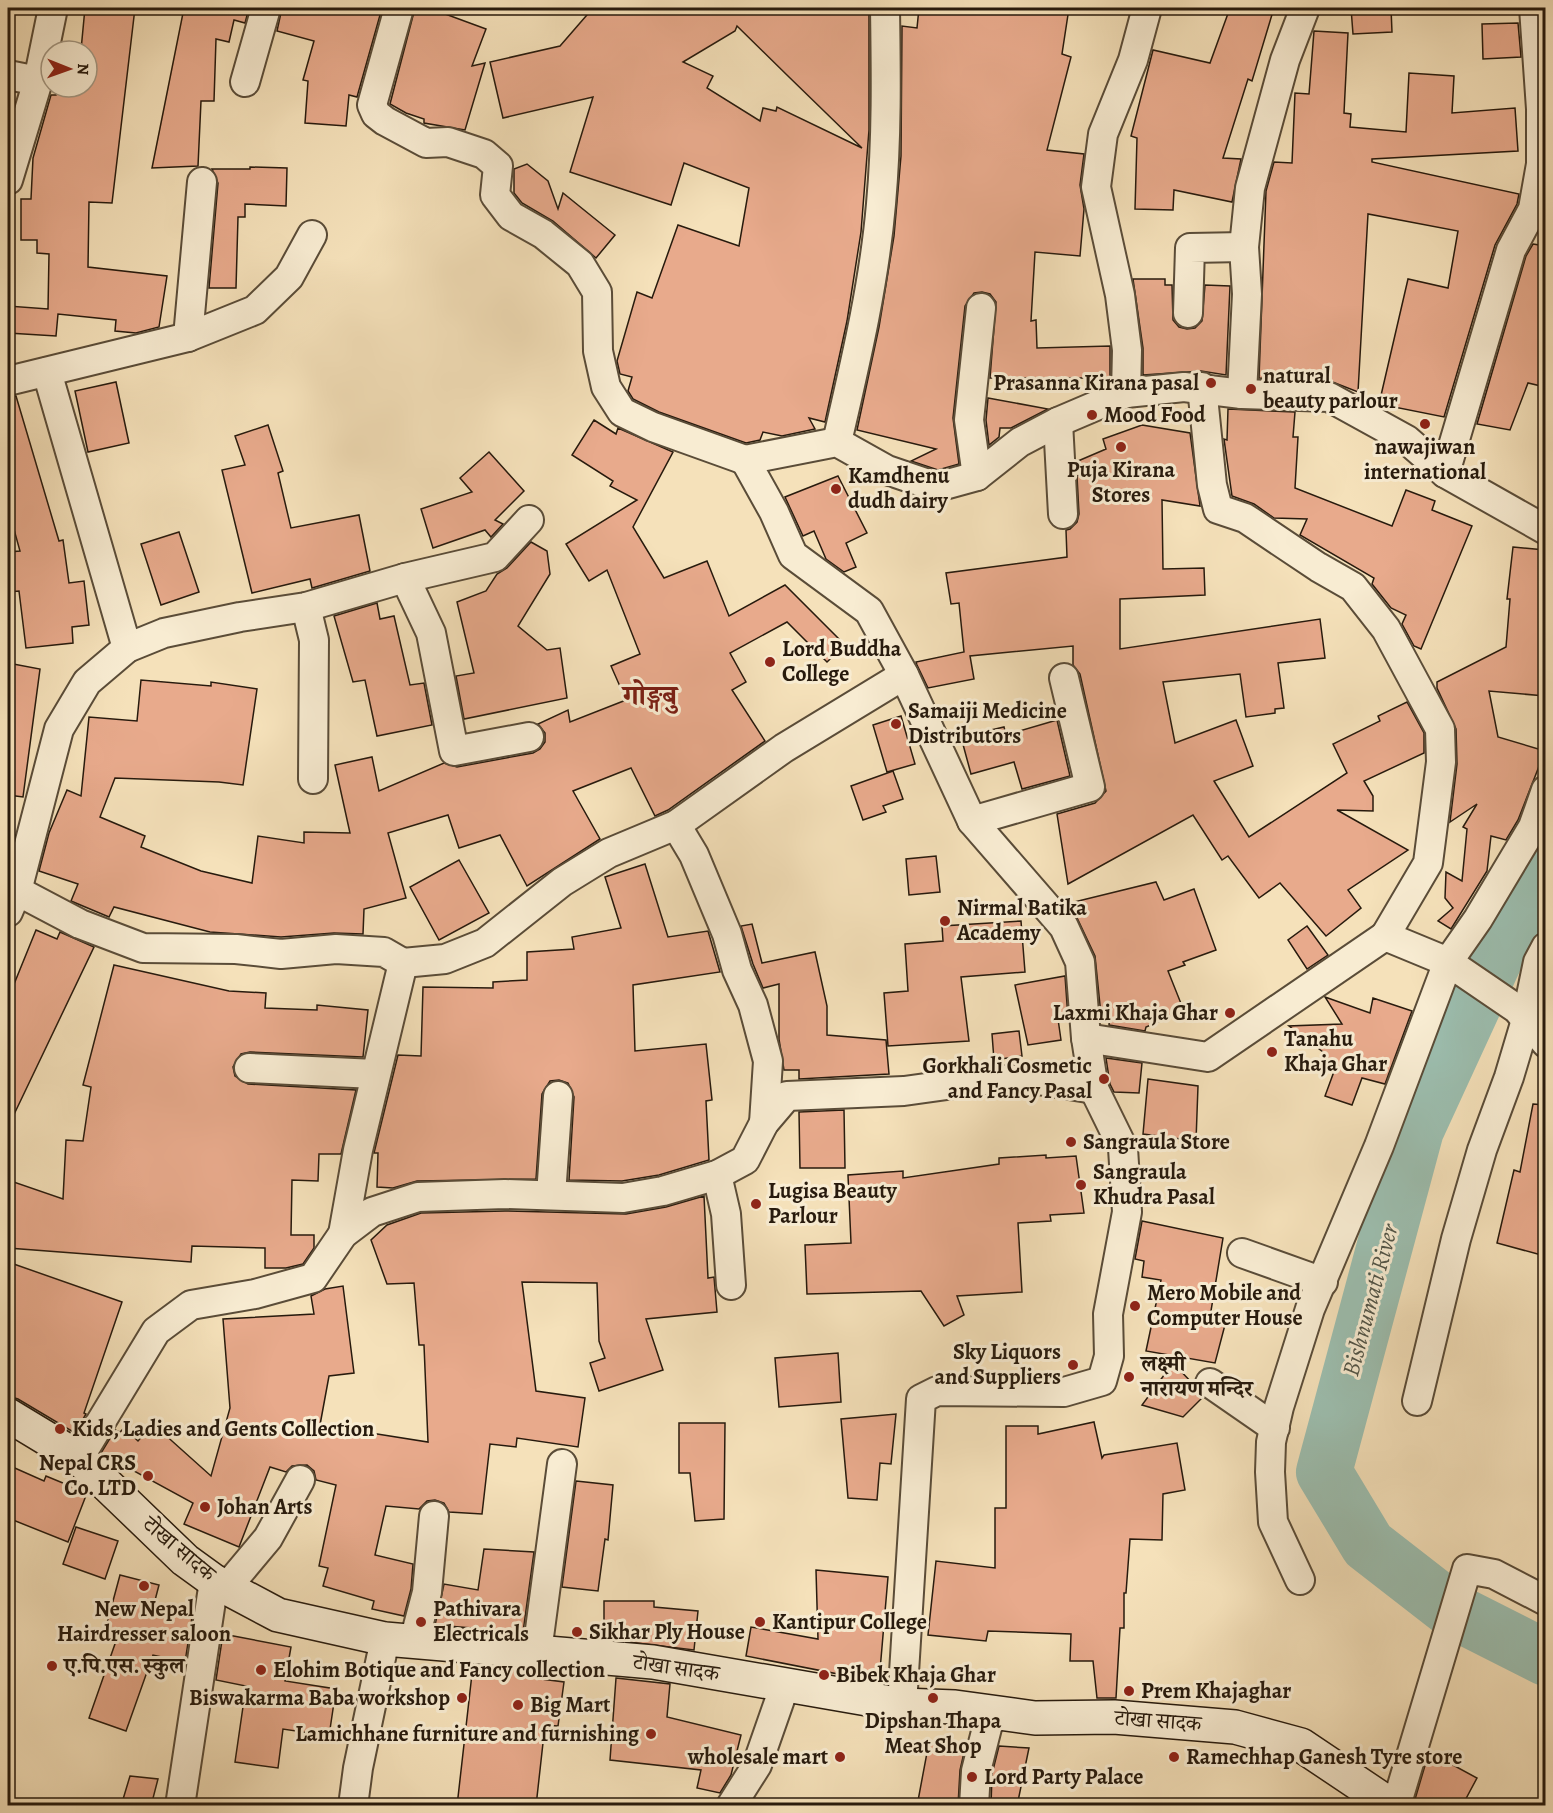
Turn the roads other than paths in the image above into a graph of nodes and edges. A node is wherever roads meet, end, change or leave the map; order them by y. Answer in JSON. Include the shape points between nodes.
{"nodes":[{"id":1,"x":53,"y":8,"type":"edge"},
{"id":2,"x":266,"y":8,"type":"edge"},
{"id":3,"x":399,"y":8,"type":"edge"},
{"id":4,"x":885,"y":8,"type":"edge"},
{"id":5,"x":1147,"y":8,"type":"edge"},
{"id":6,"x":1305,"y":8,"type":"edge"},
{"id":7,"x":1534,"y":8,"type":"edge"},
{"id":8,"x":8,"y":75,"type":"edge"},
{"id":9,"x":38,"y":81,"type":"junction"},
{"id":10,"x":245,"y":82,"type":"dead end"},
{"id":11,"x":8,"y":180,"type":"edge"},
{"id":12,"x":202,"y":182,"type":"dead end"},
{"id":13,"x":312,"y":235,"type":"dead end"},
{"id":14,"x":1244,"y":247,"type":"junction"},
{"id":15,"x":981,"y":308,"type":"dead end"},
{"id":16,"x":1188,"y":314,"type":"dead end"},
{"id":17,"x":189,"y":338,"type":"junction"},
{"id":18,"x":46,"y":372,"type":"junction"},
{"id":19,"x":8,"y":381,"type":"edge"},
{"id":20,"x":1202,"y":387,"type":"junction"},
{"id":21,"x":1126,"y":393,"type":"junction"},
{"id":22,"x":1242,"y":394,"type":"junction"},
{"id":23,"x":1058,"y":422,"type":"junction"},
{"id":24,"x":837,"y":442,"type":"junction"},
{"id":25,"x":745,"y":460,"type":"junction"},
{"id":26,"x":1445,"y":473,"type":"junction"},
{"id":27,"x":977,"y":476,"type":"junction"},
{"id":28,"x":1064,"y":514,"type":"dead end"},
{"id":29,"x":529,"y":520,"type":"dead end"},
{"id":30,"x":1545,"y":530,"type":"edge"},
{"id":31,"x":405,"y":578,"type":"junction"},
{"id":32,"x":306,"y":607,"type":"junction"},
{"id":33,"x":127,"y":648,"type":"junction"},
{"id":34,"x":904,"y":675,"type":"junction"},
{"id":35,"x":1064,"y":678,"type":"dead end"},
{"id":36,"x":529,"y":737,"type":"dead end"},
{"id":37,"x":313,"y":779,"type":"dead end"},
{"id":38,"x":1545,"y":790,"type":"edge"},
{"id":39,"x":972,"y":821,"type":"junction"},
{"id":40,"x":676,"y":825,"type":"junction"},
{"id":41,"x":11,"y":896,"type":"edge"},
{"id":42,"x":1385,"y":936,"type":"junction"},
{"id":43,"x":1545,"y":947,"type":"edge"},
{"id":44,"x":403,"y":963,"type":"junction"},
{"id":45,"x":1454,"y":967,"type":"junction"},
{"id":46,"x":1522,"y":1014,"type":"junction"},
{"id":47,"x":1086,"y":1038,"type":"junction"},
{"id":48,"x":1545,"y":1043,"type":"edge"},
{"id":49,"x":249,"y":1068,"type":"dead end"},
{"id":50,"x":375,"y":1074,"type":"junction"},
{"id":51,"x":1094,"y":1089,"type":"junction"},
{"id":52,"x":558,"y":1096,"type":"dead end"},
{"id":53,"x":765,"y":1123,"type":"junction"},
{"id":54,"x":717,"y":1175,"type":"junction"},
{"id":55,"x":551,"y":1195,"type":"junction"},
{"id":56,"x":343,"y":1234,"type":"junction"},
{"id":57,"x":1242,"y":1253,"type":"dead end"},
{"id":58,"x":1323,"y":1282,"type":"junction"},
{"id":59,"x":731,"y":1285,"type":"dead end"},
{"id":60,"x":1210,"y":1383,"type":"dead end"},
{"id":61,"x":1417,"y":1401,"type":"dead end"},
{"id":62,"x":8,"y":1415,"type":"edge"},
{"id":63,"x":1275,"y":1428,"type":"junction"},
{"id":64,"x":79,"y":1458,"type":"junction"},
{"id":65,"x":562,"y":1464,"type":"dead end"},
{"id":66,"x":300,"y":1480,"type":"dead end"},
{"id":67,"x":434,"y":1516,"type":"dead end"},
{"id":68,"x":1300,"y":1580,"type":"dead end"},
{"id":69,"x":221,"y":1584,"type":"junction"},
{"id":70,"x":1545,"y":1601,"type":"edge"},
{"id":71,"x":400,"y":1640,"type":"junction"},
{"id":72,"x":537,"y":1652,"type":"junction"},
{"id":73,"x":785,"y":1685,"type":"junction"},
{"id":74,"x":902,"y":1705,"type":"junction"},
{"id":75,"x":991,"y":1712,"type":"junction"},
{"id":76,"x":180,"y":1806,"type":"edge"},
{"id":77,"x":353,"y":1806,"type":"edge"},
{"id":78,"x":731,"y":1806,"type":"edge"},
{"id":79,"x":974,"y":1806,"type":"edge"},
{"id":80,"x":1394,"y":1806,"type":"edge"}],
"edges":[{"from":1,"to":9,"type":"street"},
{"from":2,"to":10,"type":"street"},
{"from":3,"to":25,"type":"street","via":[[372,105],[376,114],[426,143],[448,142],[484,154],[498,166],[495,195],[511,216],[543,234],[580,264],[597,292],[598,351],[606,387],[622,412]]},
{"from":4,"to":24,"type":"street","via":[[887,104],[881,204],[864,322]]},
{"from":5,"to":21,"type":"street","via":[[1133,60],[1103,134],[1096,188],[1120,295],[1127,350]]},
{"from":6,"to":14,"type":"street","via":[[1285,60],[1250,188]]},
{"from":7,"to":26,"type":"street","via":[[1541,164],[1533,209],[1511,250]]},
{"from":8,"to":9,"type":"street"},
{"from":9,"to":11,"type":"street"},
{"from":12,"to":17,"type":"street"},
{"from":13,"to":17,"type":"street","via":[[289,277],[255,310]]},
{"from":14,"to":16,"type":"street","via":[[1190,248]]},
{"from":14,"to":22,"type":"street","via":[[1247,294]]},
{"from":15,"to":27,"type":"street","via":[[969,420]]},
{"from":17,"to":18,"type":"street"},
{"from":18,"to":19,"type":"street"},
{"from":18,"to":33,"type":"street"},
{"from":20,"to":21,"type":"street"},
{"from":20,"to":22,"type":"street"},
{"from":20,"to":42,"type":"street","via":[[1218,509],[1245,518],[1353,587],[1386,629],[1440,729],[1441,762],[1428,863]]},
{"from":21,"to":23,"type":"street"},
{"from":22,"to":26,"type":"street","via":[[1329,398],[1407,440]]},
{"from":23,"to":27,"type":"street","via":[[1020,442]]},
{"from":23,"to":28,"type":"street"},
{"from":24,"to":25,"type":"street"},
{"from":24,"to":27,"type":"street","via":[[887,470],[937,487]]},
{"from":25,"to":34,"type":"street","via":[[793,555],[869,611]]},
{"from":26,"to":30,"type":"street"},
{"from":29,"to":31,"type":"street","via":[[495,557]]},
{"from":31,"to":32,"type":"street"},
{"from":31,"to":36,"type":"street","via":[[431,633],[454,751]]},
{"from":32,"to":33,"type":"street","via":[[164,633]]},
{"from":32,"to":37,"type":"street","via":[[314,640]]},
{"from":33,"to":41,"type":"street","via":[[87,682],[59,729]]},
{"from":34,"to":39,"type":"street"},
{"from":34,"to":40,"type":"street","via":[[784,748]]},
{"from":35,"to":39,"type":"street","via":[[1090,787]]},
{"from":38,"to":45,"type":"street","via":[[1533,827]]},
{"from":39,"to":47,"type":"street","via":[[1064,927],[1080,962]]},
{"from":40,"to":44,"type":"street","via":[[609,853],[562,882],[485,943],[445,959]]},
{"from":40,"to":53,"type":"street","via":[[694,855],[753,1005],[768,1061]]},
{"from":41,"to":44,"type":"street","via":[[143,948],[236,949],[281,954],[384,952]]},
{"from":42,"to":45,"type":"street"},
{"from":42,"to":47,"type":"street","via":[[1208,1057]]},
{"from":43,"to":46,"type":"street"},
{"from":44,"to":50,"type":"street"},
{"from":45,"to":46,"type":"street"},
{"from":45,"to":58,"type":"street"},
{"from":46,"to":48,"type":"street"},
{"from":46,"to":61,"type":"street","via":[[1456,1239]]},
{"from":47,"to":51,"type":"street"},
{"from":49,"to":50,"type":"street"},
{"from":50,"to":56,"type":"street"},
{"from":51,"to":53,"type":"street","via":[[1038,1080],[983,1080],[904,1091],[787,1096]]},
{"from":51,"to":74,"type":"street","via":[[1123,1148],[1127,1212],[1108,1314],[1109,1356],[1102,1381],[1064,1392],[937,1391],[921,1399]]},
{"from":52,"to":55,"type":"street"},
{"from":53,"to":54,"type":"street","via":[[745,1160]]},
{"from":54,"to":55,"type":"street","via":[[623,1198]]},
{"from":54,"to":59,"type":"street","via":[[726,1214]]},
{"from":55,"to":56,"type":"street","via":[[418,1197],[372,1212]]},
{"from":56,"to":64,"type":"street","via":[[313,1278],[255,1294],[191,1305],[156,1331]]},
{"from":57,"to":58,"type":"street"},
{"from":58,"to":63,"type":"street","via":[[1310,1309]]},
{"from":60,"to":63,"type":"street"},
{"from":62,"to":64,"type":"main road","name":"टोखा सादक"},
{"from":63,"to":68,"type":"street","via":[[1270,1472],[1273,1522]]},
{"from":64,"to":69,"type":"main road","name":"टोखा सादक","via":[[185,1560]]},
{"from":65,"to":72,"type":"street"},
{"from":66,"to":69,"type":"street","via":[[268,1538]]},
{"from":67,"to":71,"type":"street","via":[[427,1592]]},
{"from":69,"to":71,"type":"main road","name":"टोखा सादक","via":[[278,1615]]},
{"from":69,"to":76,"type":"street"},
{"from":70,"to":80,"type":"street","via":[[1494,1574],[1467,1569]]},
{"from":71,"to":72,"type":"main road","name":"टोखा सादक"},
{"from":71,"to":77,"type":"street","via":[[358,1768]]},
{"from":72,"to":73,"type":"main road","name":"टोखा सादक","via":[[652,1662]]},
{"from":73,"to":74,"type":"main road","name":"टोखा सादक"},
{"from":73,"to":78,"type":"street","via":[[757,1765]]},
{"from":74,"to":75,"type":"main road","name":"टोखा सादक"},
{"from":75,"to":79,"type":"street","via":[[976,1771]]},
{"from":75,"to":80,"type":"main road","name":"टोखा सादक","via":[[1035,1718],[1114,1717],[1235,1727],[1301,1745]]}]}
